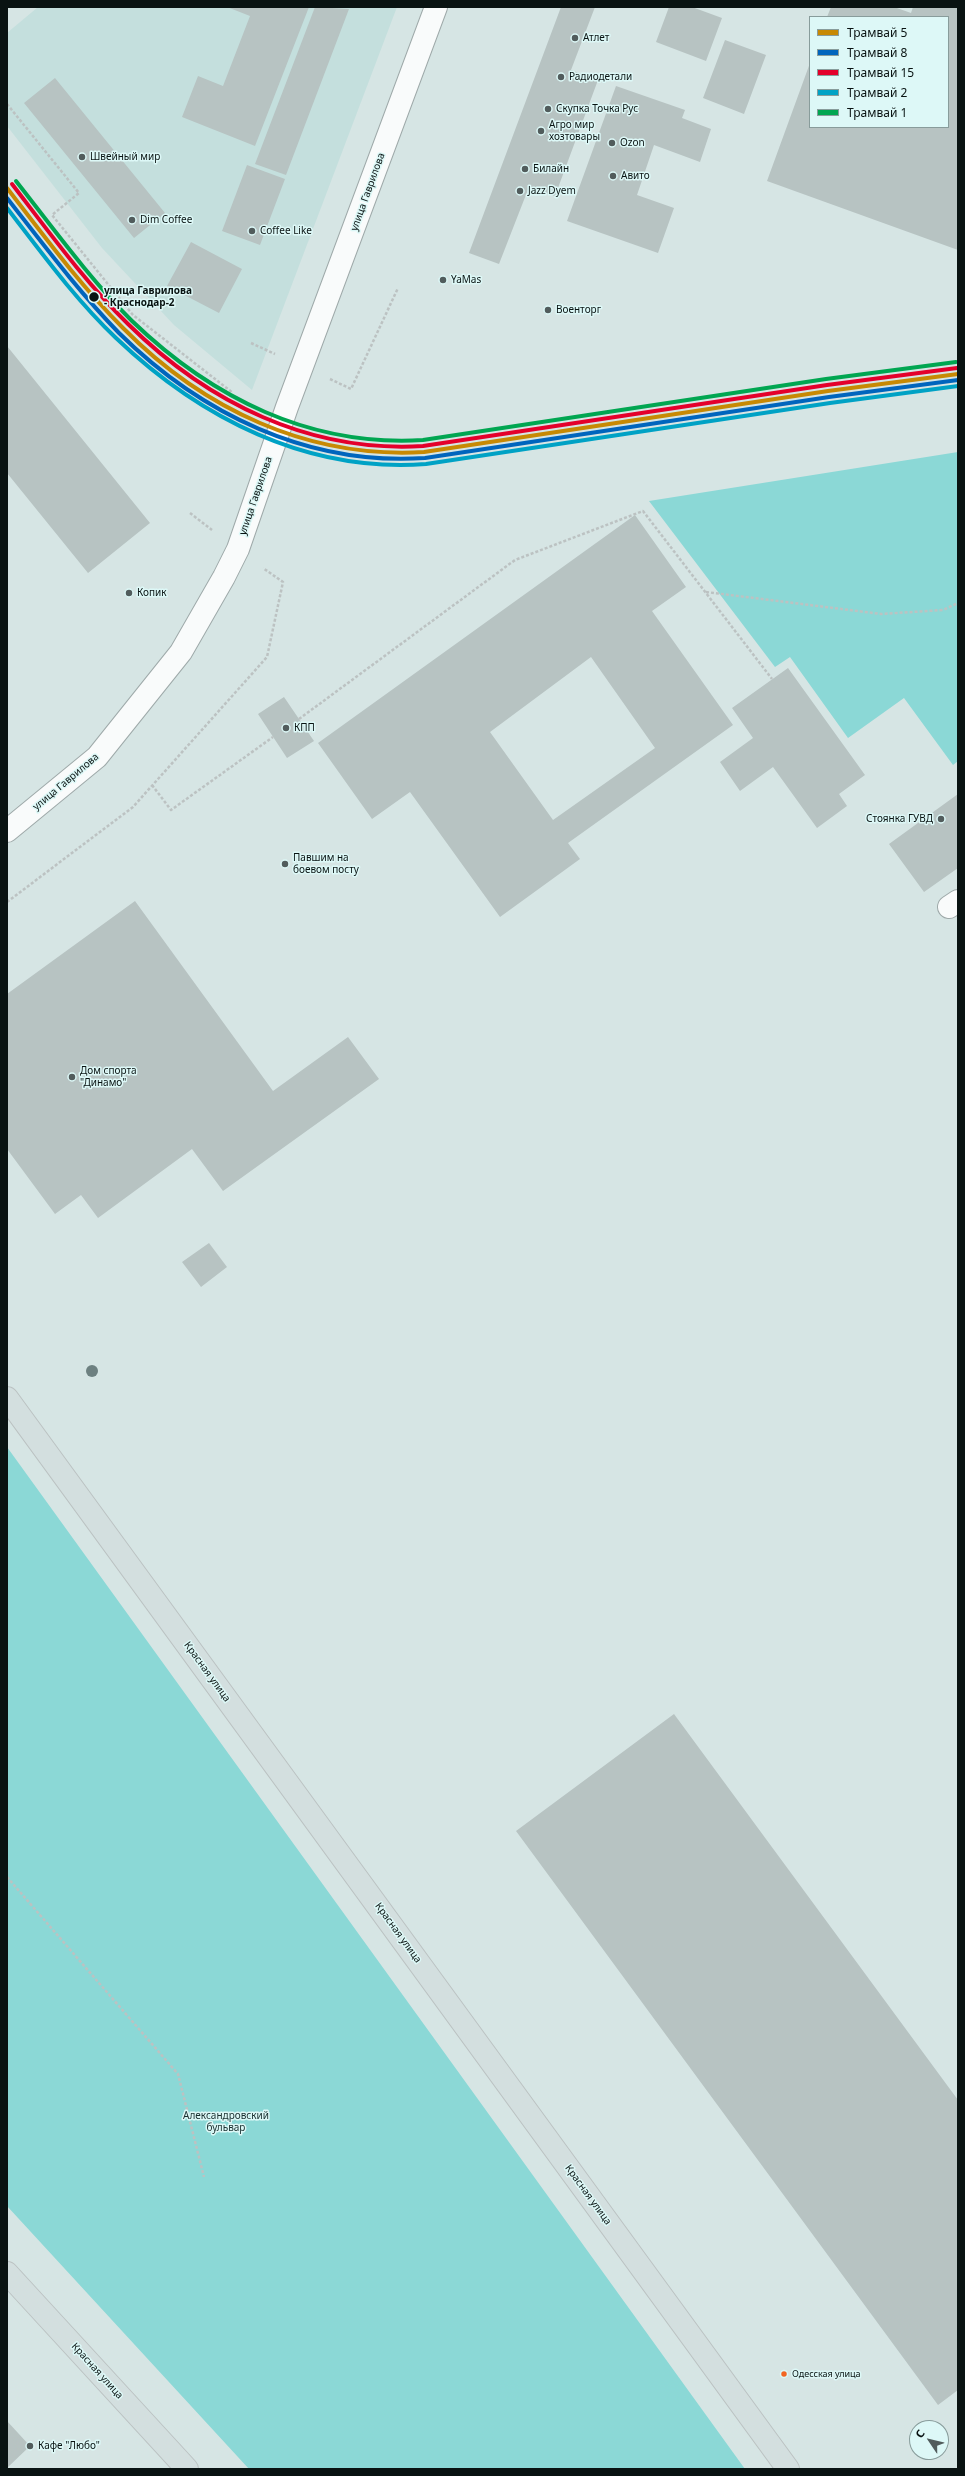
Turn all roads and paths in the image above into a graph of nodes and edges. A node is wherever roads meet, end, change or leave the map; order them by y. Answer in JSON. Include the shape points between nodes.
{"nodes":[{"id":1,"x":436,"y":7,"type":"edge"},
{"id":2,"x":7,"y":104,"type":"edge"},
{"id":3,"x":233,"y":393,"type":"dead end"},
{"id":4,"x":283,"y":582,"type":"dead end"},
{"id":5,"x":705,"y":592,"type":"junction"},
{"id":6,"x":958,"y":603,"type":"edge"},
{"id":7,"x":772,"y":679,"type":"dead end"},
{"id":8,"x":299,"y":719,"type":"dead end"},
{"id":9,"x":273,"y":737,"type":"dead end"},
{"id":10,"x":152,"y":785,"type":"junction"},
{"id":11,"x":7,"y":831,"type":"edge"},
{"id":12,"x":7,"y":902,"type":"edge"},
{"id":13,"x":7,"y":1398,"type":"edge"},
{"id":14,"x":7,"y":1871,"type":"edge"},
{"id":15,"x":7,"y":1877,"type":"edge"},
{"id":16,"x":204,"y":2177,"type":"dead end"},
{"id":17,"x":7,"y":2272,"type":"edge"},
{"id":18,"x":186,"y":2469,"type":"edge"},
{"id":19,"x":788,"y":2469,"type":"edge"}],
"edges":[{"from":1,"to":11,"type":"street","name":"улица Гаврилова","via":[[287,407],[238,549],[224,577],[181,652],[97,757]]},
{"from":2,"to":3,"type":"path","via":[[79,193],[52,215],[133,315]]},
{"from":4,"to":10,"type":"path","via":[[267,657]]},
{"from":5,"to":6,"type":"path","via":[[881,614],[943,610]]},
{"from":5,"to":7,"type":"path"},
{"from":5,"to":8,"type":"path","via":[[643,512],[515,560]]},
{"from":9,"to":10,"type":"path","via":[[171,810]]},
{"from":10,"to":12,"type":"path","via":[[133,807]]},
{"from":13,"to":19,"type":"main road","name":"Красная улица"},
{"from":14,"to":15,"type":"path"},
{"from":15,"to":16,"type":"path","via":[[178,2074]]},
{"from":17,"to":18,"type":"main road","name":"Красная улица"}]}
